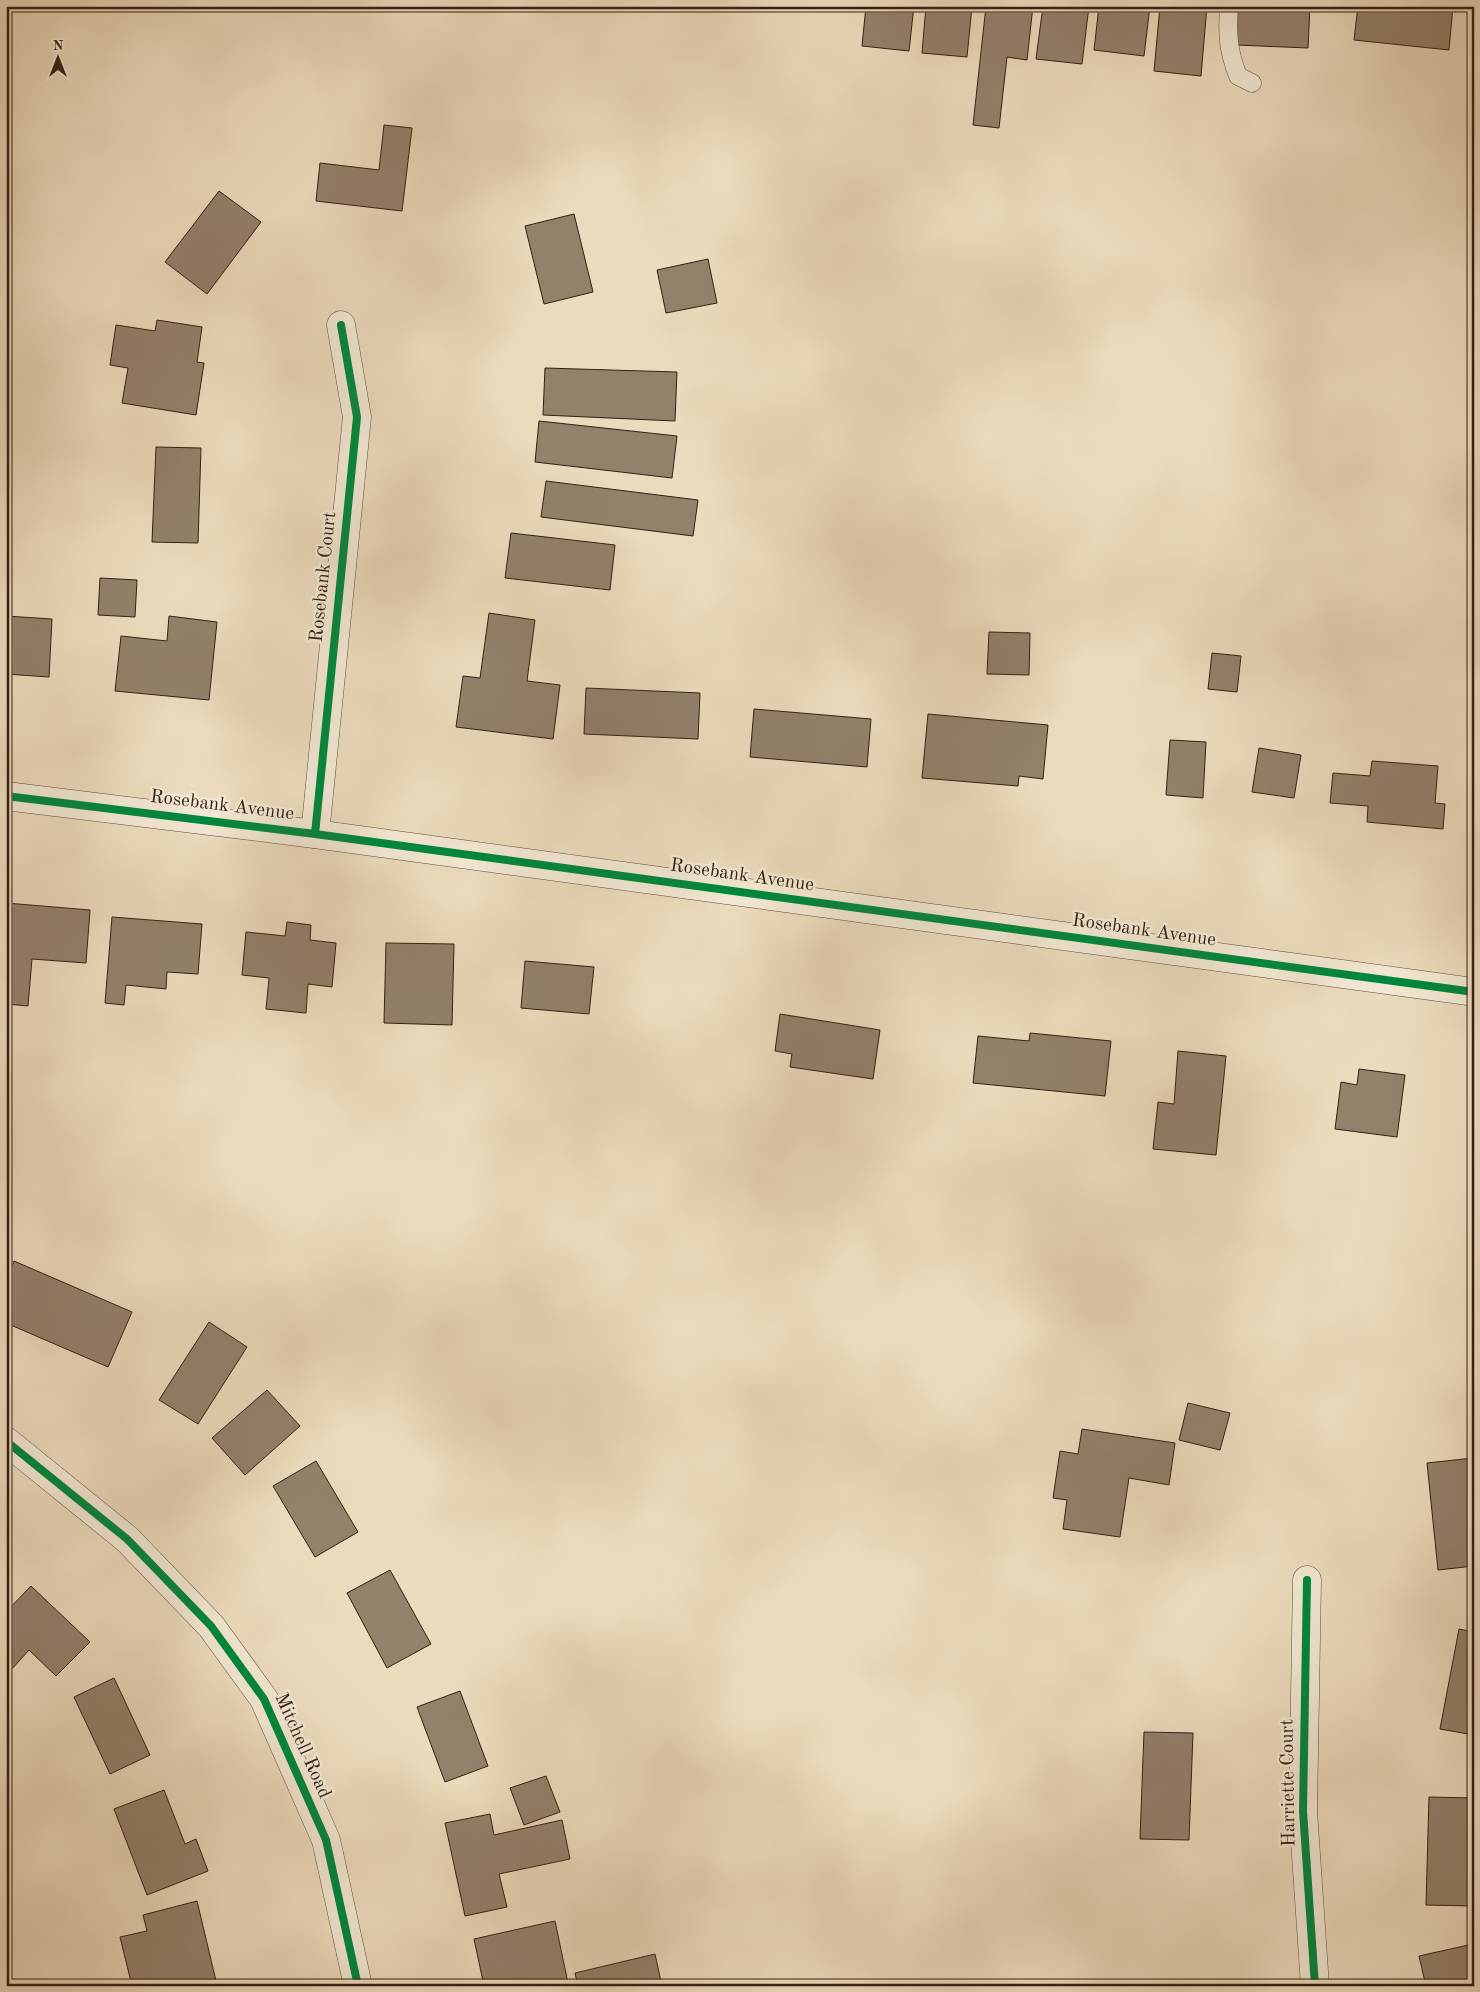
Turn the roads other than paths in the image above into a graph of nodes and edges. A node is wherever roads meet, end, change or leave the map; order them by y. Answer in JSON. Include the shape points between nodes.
{"nodes":[{"id":1,"x":1229,"y":6,"type":"edge"},
{"id":2,"x":1252,"y":83,"type":"dead end"},
{"id":3,"x":340,"y":325,"type":"dead end"},
{"id":4,"x":6,"y":796,"type":"edge"},
{"id":5,"x":315,"y":834,"type":"junction"},
{"id":6,"x":1474,"y":992,"type":"edge"},
{"id":7,"x":6,"y":1441,"type":"edge"},
{"id":8,"x":1307,"y":1580,"type":"dead end"},
{"id":9,"x":358,"y":1986,"type":"edge"},
{"id":10,"x":1315,"y":1986,"type":"edge"}],
"edges":[{"from":1,"to":2,"type":"lane","via":[[1230,54],[1238,76]]},
{"from":3,"to":5,"type":"street","name":"Rosebank Court","via":[[357,417]]},
{"from":4,"to":5,"type":"street","name":"Rosebank Avenue"},
{"from":5,"to":6,"type":"street","name":"Rosebank Avenue"},
{"from":7,"to":9,"type":"street","name":"Mitchell Road","via":[[128,1539],[211,1626],[264,1699],[326,1840]]},
{"from":8,"to":10,"type":"street","name":"Harriette Court","via":[[1303,1811]]}]}
